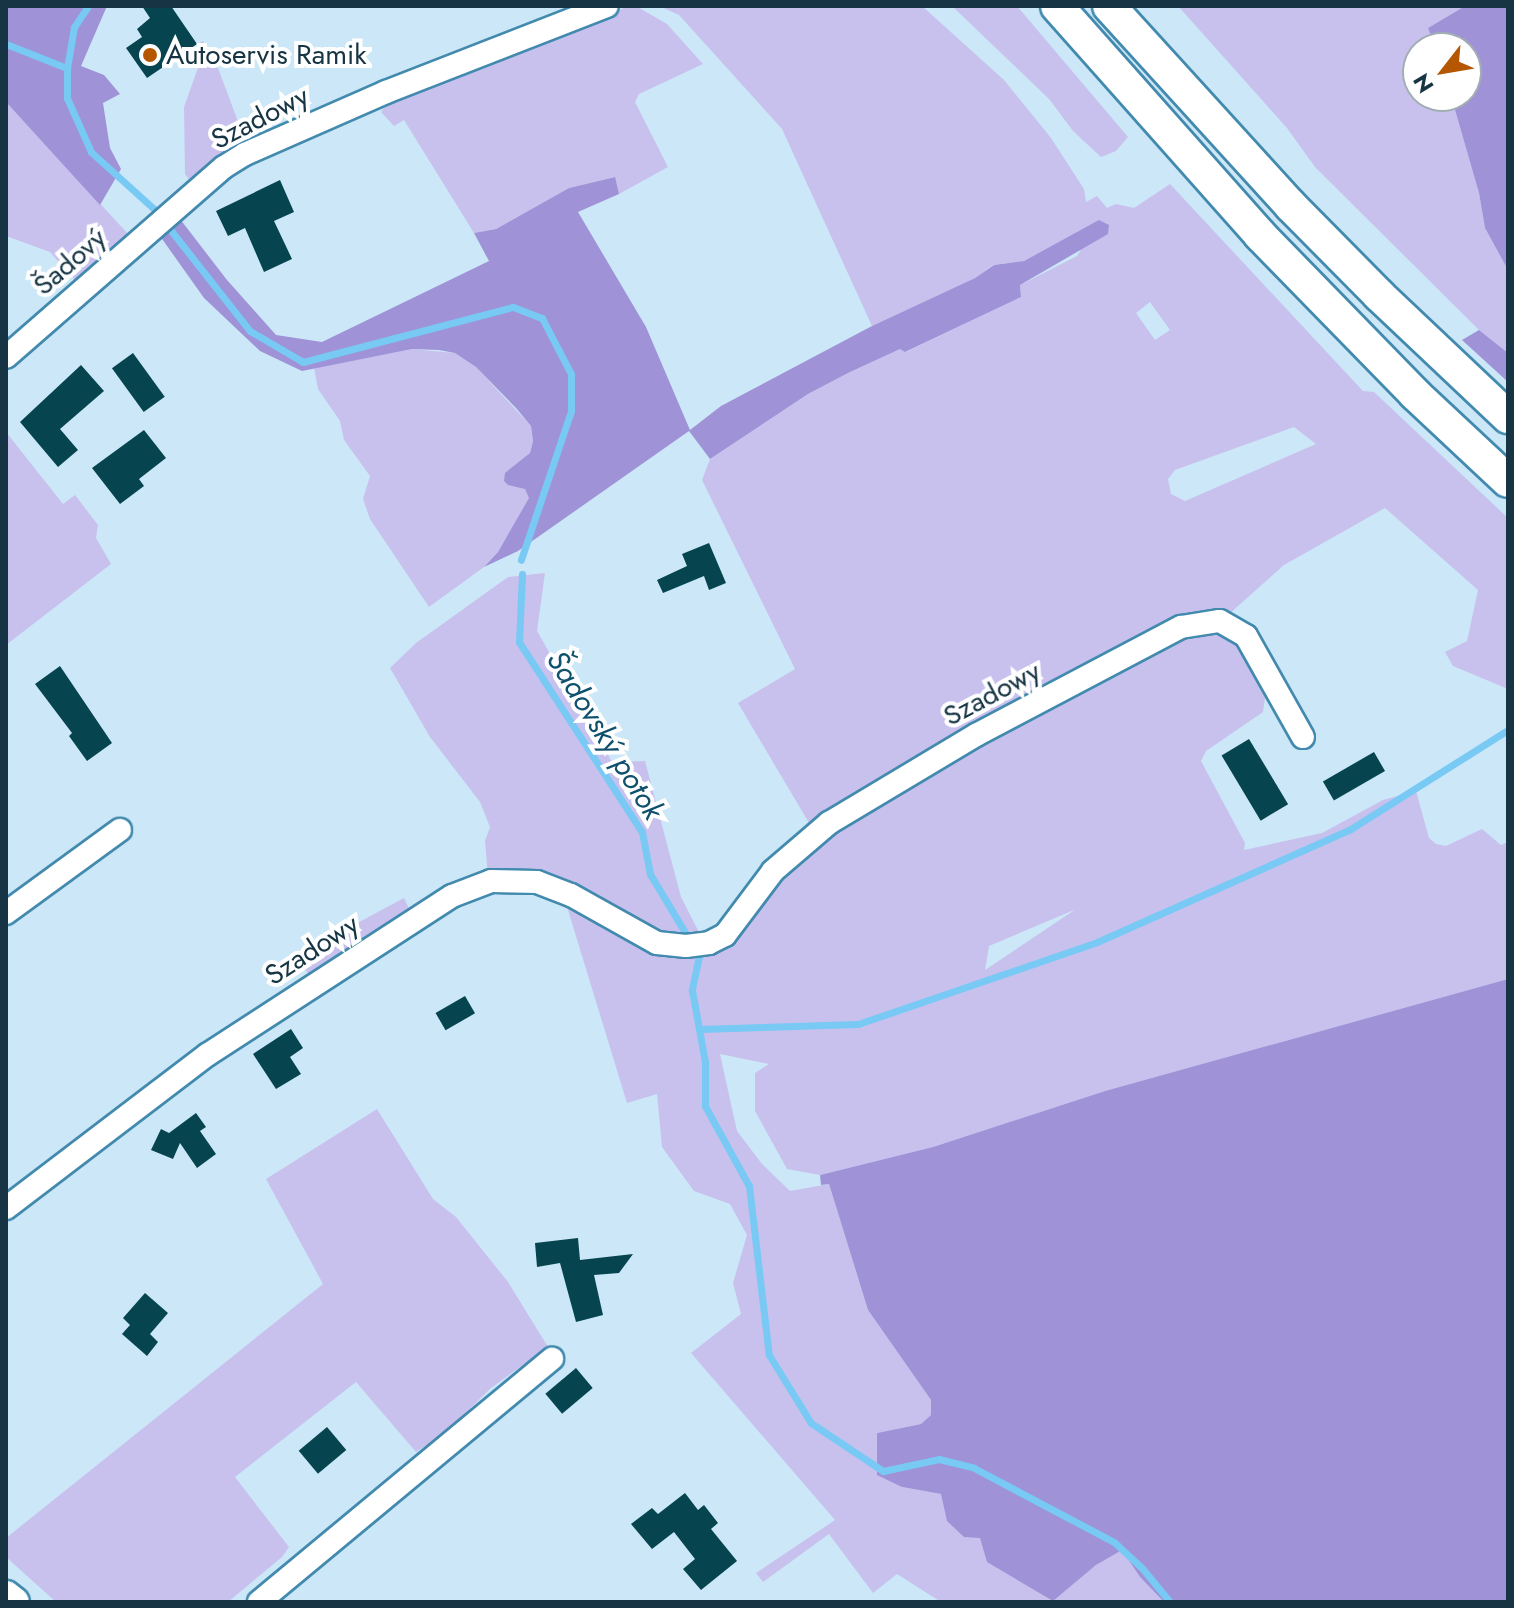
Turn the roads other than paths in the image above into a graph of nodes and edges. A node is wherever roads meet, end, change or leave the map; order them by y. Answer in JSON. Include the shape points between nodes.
{"nodes":[{"id":1,"x":607,"y":6,"type":"edge"},
{"id":2,"x":1057,"y":6,"type":"edge"},
{"id":3,"x":1109,"y":6,"type":"edge"},
{"id":4,"x":174,"y":212,"type":"joint"},
{"id":5,"x":6,"y":357,"type":"edge"},
{"id":6,"x":1508,"y":417,"type":"edge"},
{"id":7,"x":1508,"y":481,"type":"edge"},
{"id":8,"x":1303,"y":737,"type":"dead end"},
{"id":9,"x":120,"y":830,"type":"dead end"},
{"id":10,"x":6,"y":913,"type":"edge"},
{"id":11,"x":6,"y":1208,"type":"edge"},
{"id":12,"x":552,"y":1359,"type":"dead end"},
{"id":13,"x":6,"y":1595,"type":"edge"},
{"id":14,"x":15,"y":1602,"type":"edge"},
{"id":15,"x":259,"y":1602,"type":"edge"}],
"edges":[{"from":1,"to":4,"type":"street","name":"Szadowy","via":[[386,92],[245,154]]},
{"from":2,"to":7,"type":"highway","via":[[1270,246]]},
{"from":3,"to":6,"type":"highway","via":[[1291,206]]},
{"from":4,"to":5,"type":"street","name":"Šadový"},
{"from":8,"to":11,"type":"street","name":"Szadowy","via":[[1246,636],[1220,621],[1181,627],[976,735],[829,823],[773,871],[725,935],[694,945],[657,943],[537,882],[491,881],[452,896],[207,1055]]},
{"from":9,"to":10,"type":"street"},
{"from":12,"to":15,"type":"street"},
{"from":13,"to":14,"type":"main road"}]}
